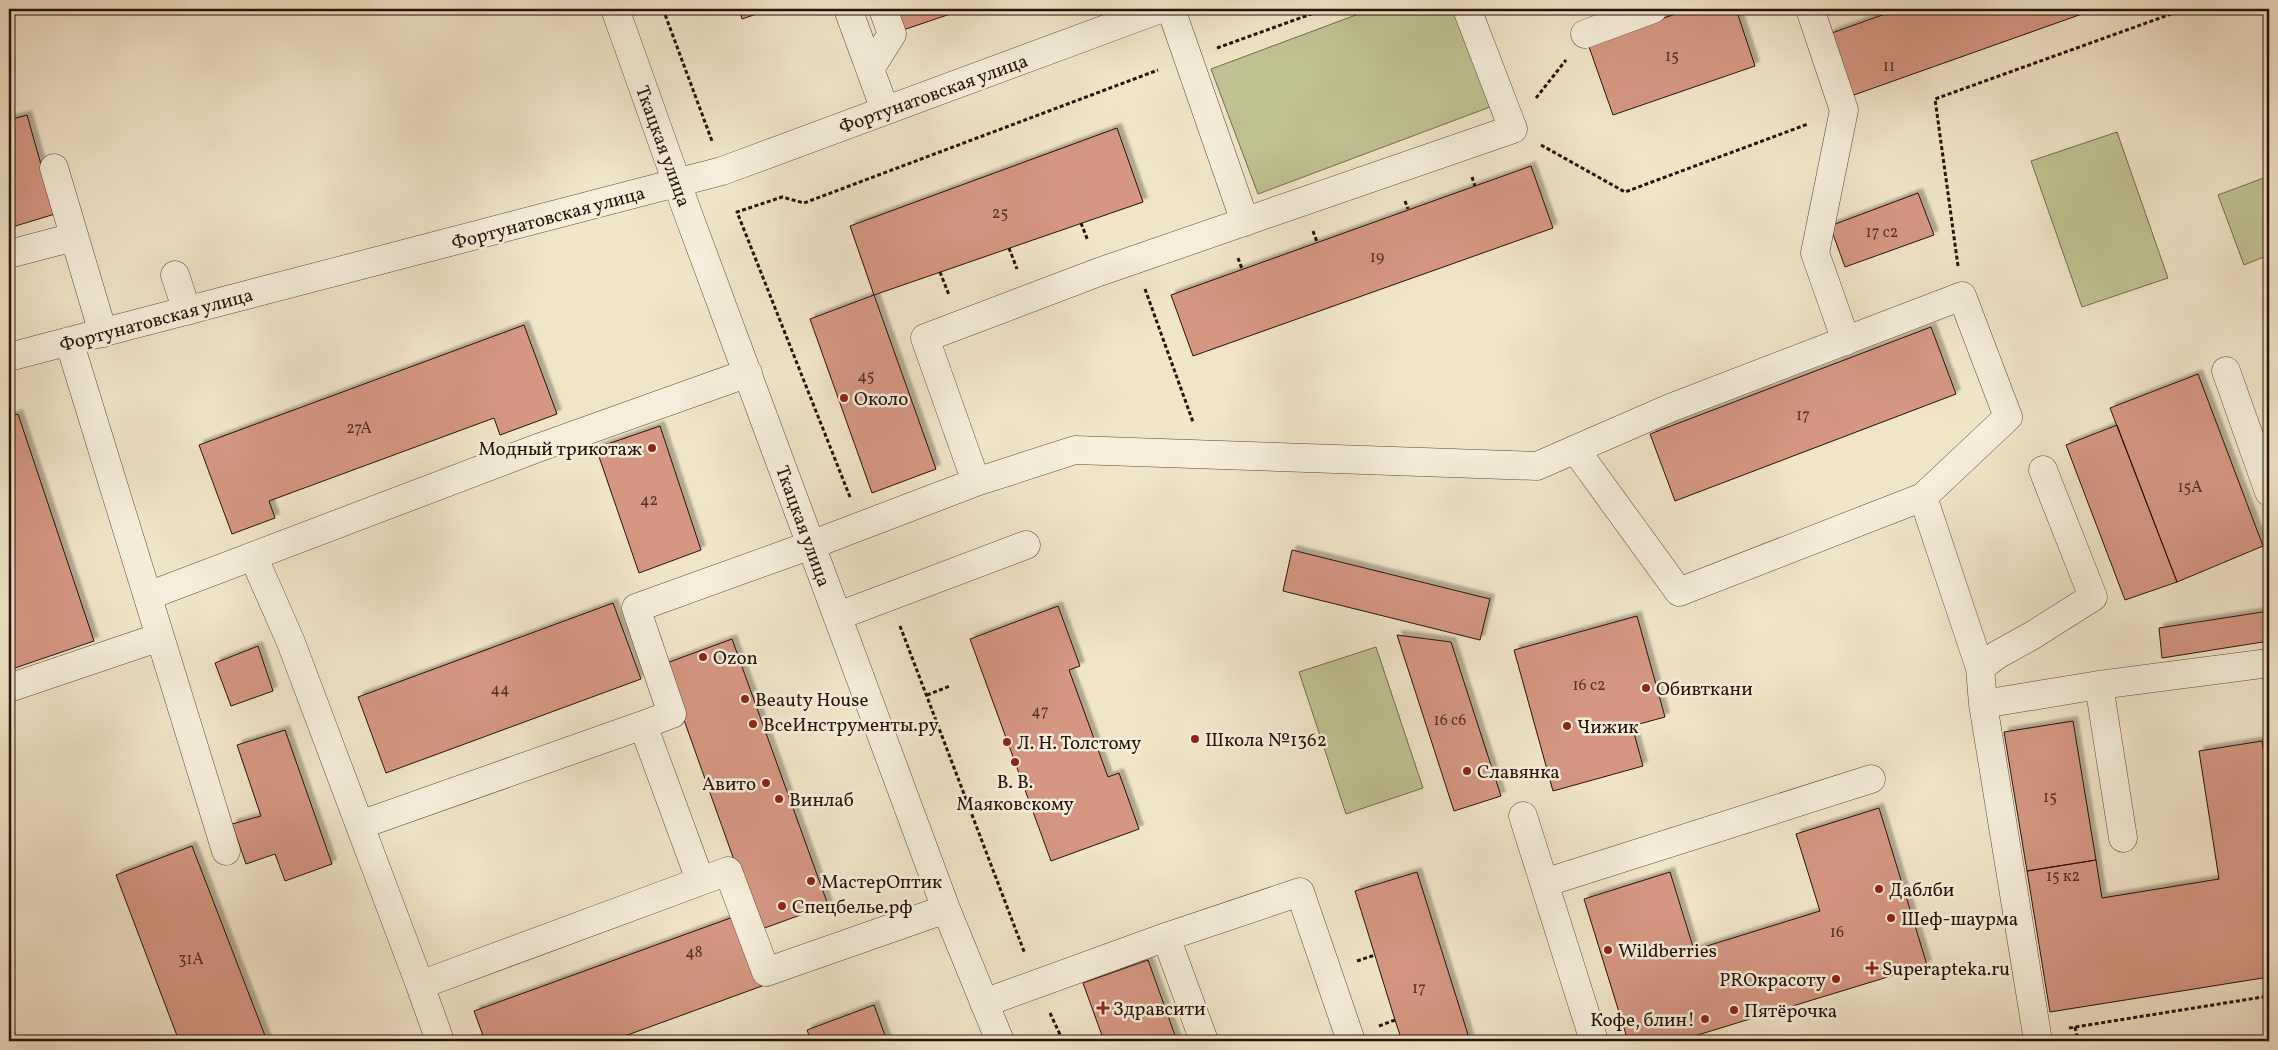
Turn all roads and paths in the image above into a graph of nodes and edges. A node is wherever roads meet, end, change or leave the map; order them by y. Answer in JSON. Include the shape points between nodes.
{"nodes":[{"id":1,"x":615,"y":9,"type":"edge"},
{"id":2,"x":663,"y":9,"type":"edge"},
{"id":3,"x":848,"y":9,"type":"edge"},
{"id":4,"x":883,"y":9,"type":"edge"},
{"id":5,"x":1160,"y":9,"type":"edge"},
{"id":6,"x":1171,"y":9,"type":"edge"},
{"id":7,"x":1325,"y":9,"type":"edge"},
{"id":8,"x":1467,"y":9,"type":"edge"},
{"id":9,"x":1653,"y":9,"type":"edge"},
{"id":10,"x":1810,"y":9,"type":"edge"},
{"id":11,"x":2185,"y":9,"type":"edge"},
{"id":12,"x":1585,"y":34,"type":"joint"},
{"id":13,"x":1188,"y":58,"type":"junction"},
{"id":14,"x":870,"y":69,"type":"junction"},
{"id":15,"x":885,"y":110,"type":"junction"},
{"id":16,"x":1844,"y":110,"type":"junction"},
{"id":17,"x":1513,"y":129,"type":"junction"},
{"id":18,"x":712,"y":143,"type":"dead end"},
{"id":19,"x":54,"y":168,"type":"dead end"},
{"id":20,"x":677,"y":183,"type":"junction"},
{"id":21,"x":737,"y":212,"type":"dead end"},
{"id":22,"x":1245,"y":222,"type":"junction"},
{"id":23,"x":74,"y":237,"type":"junction"},
{"id":24,"x":9,"y":254,"type":"edge"},
{"id":25,"x":1135,"y":260,"type":"junction"},
{"id":26,"x":174,"y":274,"type":"dead end"},
{"id":27,"x":1962,"y":296,"type":"junction"},
{"id":28,"x":187,"y":311,"type":"junction"},
{"id":29,"x":103,"y":333,"type":"junction"},
{"id":30,"x":69,"y":341,"type":"junction"},
{"id":31,"x":1846,"y":342,"type":"junction"},
{"id":32,"x":9,"y":357,"type":"edge"},
{"id":33,"x":2226,"y":371,"type":"dead end"},
{"id":34,"x":748,"y":373,"type":"junction"},
{"id":35,"x":1575,"y":449,"type":"junction"},
{"id":36,"x":1204,"y":454,"type":"junction"},
{"id":37,"x":2043,"y":470,"type":"dead end"},
{"id":38,"x":976,"y":482,"type":"junction"},
{"id":39,"x":2269,"y":492,"type":"edge"},
{"id":40,"x":1923,"y":497,"type":"junction"},
{"id":41,"x":811,"y":545,"type":"junction"},
{"id":42,"x":1026,"y":545,"type":"dead end"},
{"id":43,"x":253,"y":556,"type":"junction"},
{"id":44,"x":148,"y":596,"type":"junction"},
{"id":45,"x":838,"y":616,"type":"junction"},
{"id":46,"x":160,"y":637,"type":"junction"},
{"id":47,"x":2269,"y":663,"type":"edge"},
{"id":48,"x":1980,"y":668,"type":"junction"},
{"id":49,"x":950,"y":686,"type":"dead end"},
{"id":50,"x":2100,"y":686,"type":"junction"},
{"id":51,"x":9,"y":688,"type":"edge"},
{"id":52,"x":927,"y":695,"type":"dead end"},
{"id":53,"x":1983,"y":704,"type":"junction"},
{"id":54,"x":643,"y":726,"type":"junction"},
{"id":55,"x":1870,"y":780,"type":"dead end"},
{"id":56,"x":1523,"y":816,"type":"dead end"},
{"id":57,"x":360,"y":826,"type":"junction"},
{"id":58,"x":2123,"y":838,"type":"dead end"},
{"id":59,"x":226,"y":851,"type":"dead end"},
{"id":60,"x":700,"y":880,"type":"junction"},
{"id":61,"x":1544,"y":882,"type":"junction"},
{"id":62,"x":946,"y":909,"type":"junction"},
{"id":63,"x":1166,"y":937,"type":"junction"},
{"id":64,"x":420,"y":984,"type":"junction"},
{"id":65,"x":2269,"y":996,"type":"edge"},
{"id":66,"x":984,"y":1003,"type":"junction"},
{"id":67,"x":2075,"y":1027,"type":"junction"},
{"id":68,"x":2038,"y":1037,"type":"edge"},
{"id":69,"x":440,"y":1041,"type":"edge"},
{"id":70,"x":1000,"y":1041,"type":"edge"},
{"id":71,"x":1204,"y":1041,"type":"edge"},
{"id":72,"x":1351,"y":1041,"type":"edge"},
{"id":73,"x":1594,"y":1041,"type":"edge"},
{"id":74,"x":1997,"y":1041,"type":"edge"},
{"id":75,"x":2078,"y":1041,"type":"edge"}],
"edges":[{"from":1,"to":20,"type":"street","name":"Ткацкая улица"},
{"from":2,"to":18,"type":"path"},
{"from":3,"to":14,"type":"street"},
{"from":4,"to":14,"type":"street","via":[[892,34]]},
{"from":5,"to":15,"type":"street","name":"Фортунатовская улица"},
{"from":6,"to":13,"type":"street"},
{"from":7,"to":13,"type":"path"},
{"from":8,"to":17,"type":"street"},
{"from":9,"to":12,"type":"street"},
{"from":10,"to":16,"type":"street"},
{"from":11,"to":27,"type":"path","via":[[1935,99]]},
{"from":12,"to":17,"type":"path"},
{"from":13,"to":21,"type":"path","via":[[804,203],[782,196]]},
{"from":13,"to":22,"type":"street"},
{"from":14,"to":15,"type":"street"},
{"from":15,"to":20,"type":"street","name":"Фортунатовская улица","via":[[722,171]]},
{"from":16,"to":17,"type":"path","via":[[1625,192]]},
{"from":16,"to":31,"type":"street","via":[[1815,253]]},
{"from":17,"to":22,"type":"street"},
{"from":19,"to":23,"type":"street"},
{"from":20,"to":28,"type":"street","name":"Фортунатовская улица"},
{"from":20,"to":34,"type":"street","name":"Ткацкая улица"},
{"from":22,"to":25,"type":"street"},
{"from":23,"to":24,"type":"street"},
{"from":23,"to":29,"type":"street"},
{"from":25,"to":36,"type":"path"},
{"from":25,"to":38,"type":"street","via":[[925,338]]},
{"from":26,"to":28,"type":"street"},
{"from":27,"to":31,"type":"street"},
{"from":27,"to":40,"type":"street","via":[[2008,417]]},
{"from":28,"to":29,"type":"street","name":"Фортунатовская улица"},
{"from":29,"to":30,"type":"street","name":"Фортунатовская улица"},
{"from":30,"to":32,"type":"street","name":"Фортунатовская улица"},
{"from":30,"to":44,"type":"street"},
{"from":31,"to":35,"type":"street","via":[[1670,408]]},
{"from":33,"to":39,"type":"street"},
{"from":34,"to":41,"type":"street","name":"Ткацкая улица"},
{"from":34,"to":43,"type":"street","via":[[535,449]]},
{"from":35,"to":36,"type":"street","via":[[1537,466]]},
{"from":35,"to":40,"type":"street","via":[[1679,592]]},
{"from":36,"to":38,"type":"street","via":[[1075,450]]},
{"from":37,"to":48,"type":"street","via":[[2093,597]]},
{"from":38,"to":41,"type":"street"},
{"from":40,"to":48,"type":"street"},
{"from":41,"to":45,"type":"street","name":"Ткацкая улица"},
{"from":41,"to":54,"type":"street","via":[[636,608],[672,714]]},
{"from":42,"to":45,"type":"street"},
{"from":43,"to":44,"type":"street"},
{"from":43,"to":57,"type":"street","via":[[290,640]]},
{"from":44,"to":46,"type":"street"},
{"from":45,"to":62,"type":"street","name":"Ткацкая улица"},
{"from":46,"to":51,"type":"street"},
{"from":46,"to":59,"type":"street"},
{"from":47,"to":50,"type":"street"},
{"from":48,"to":53,"type":"street"},
{"from":49,"to":52,"type":"path"},
{"from":50,"to":53,"type":"street"},
{"from":50,"to":58,"type":"street"},
{"from":53,"to":68,"type":"street"},
{"from":54,"to":57,"type":"street"},
{"from":54,"to":60,"type":"street"},
{"from":55,"to":61,"type":"street"},
{"from":56,"to":61,"type":"street"},
{"from":57,"to":64,"type":"street"},
{"from":60,"to":62,"type":"street","via":[[728,871],[766,972]]},
{"from":60,"to":64,"type":"street"},
{"from":61,"to":73,"type":"street"},
{"from":62,"to":66,"type":"street","name":"Ткацкая улица"},
{"from":63,"to":66,"type":"street"},
{"from":63,"to":71,"type":"street"},
{"from":63,"to":72,"type":"street","via":[[1300,892]]},
{"from":64,"to":69,"type":"street"},
{"from":65,"to":67,"type":"path"},
{"from":66,"to":70,"type":"street","name":"Ткацкая улица"},
{"from":67,"to":68,"type":"path"},
{"from":67,"to":75,"type":"path"},
{"from":68,"to":74,"type":"path"}]}
